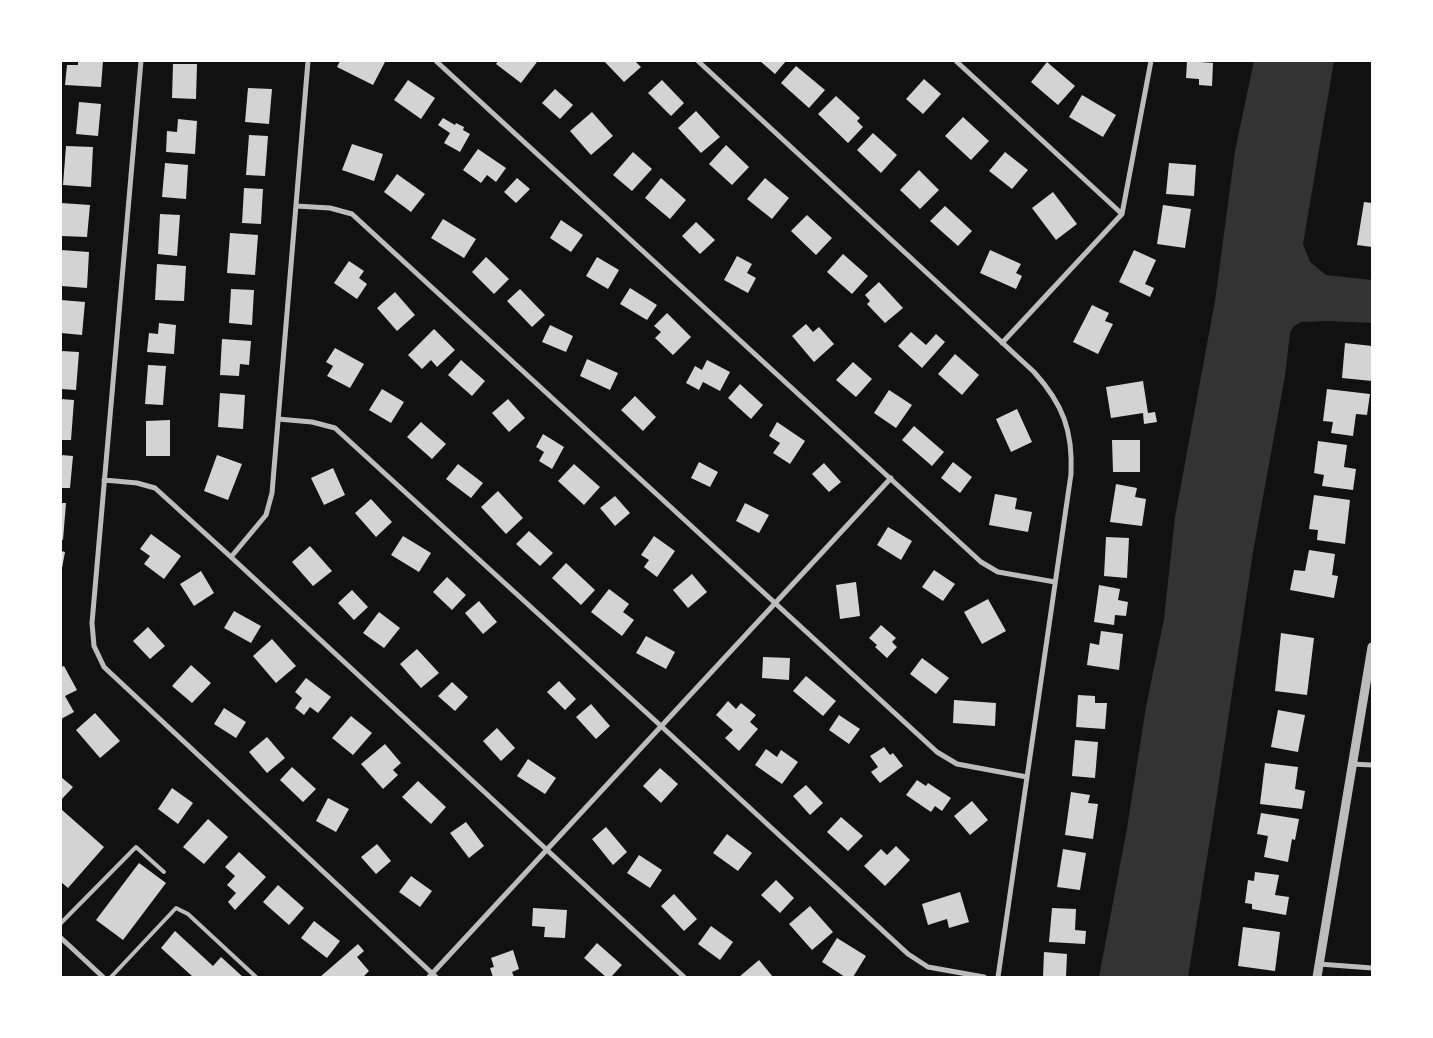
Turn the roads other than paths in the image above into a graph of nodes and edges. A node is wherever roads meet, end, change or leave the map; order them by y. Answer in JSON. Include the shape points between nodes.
{"nodes":[{"id":1,"x":141,"y":61,"type":"edge"},
{"id":2,"x":308,"y":61,"type":"edge"},
{"id":3,"x":436,"y":61,"type":"edge"},
{"id":4,"x":698,"y":61,"type":"edge"},
{"id":5,"x":956,"y":61,"type":"edge"},
{"id":6,"x":1151,"y":61,"type":"edge"},
{"id":7,"x":296,"y":206,"type":"junction"},
{"id":8,"x":1122,"y":214,"type":"junction"},
{"id":9,"x":1002,"y":343,"type":"junction"},
{"id":10,"x":278,"y":419,"type":"junction"},
{"id":11,"x":891,"y":478,"type":"junction"},
{"id":12,"x":104,"y":480,"type":"junction"},
{"id":13,"x":232,"y":558,"type":"junction"},
{"id":14,"x":1055,"y":582,"type":"junction"},
{"id":15,"x":776,"y":602,"type":"junction"},
{"id":16,"x":1372,"y":647,"type":"edge"},
{"id":17,"x":661,"y":726,"type":"junction"},
{"id":18,"x":1352,"y":764,"type":"junction"},
{"id":19,"x":1372,"y":765,"type":"edge"},
{"id":20,"x":1027,"y":777,"type":"junction"},
{"id":21,"x":547,"y":850,"type":"junction"},
{"id":22,"x":164,"y":872,"type":"dead end"},
{"id":23,"x":61,"y":923,"type":"edge"},
{"id":24,"x":61,"y":938,"type":"edge"},
{"id":25,"x":1319,"y":964,"type":"junction"},
{"id":26,"x":1372,"y":968,"type":"edge"},
{"id":27,"x":432,"y":976,"type":"edge"},
{"id":28,"x":103,"y":977,"type":"edge"},
{"id":29,"x":111,"y":977,"type":"edge"},
{"id":30,"x":256,"y":977,"type":"edge"},
{"id":31,"x":684,"y":977,"type":"edge"},
{"id":32,"x":984,"y":977,"type":"edge"},
{"id":33,"x":998,"y":977,"type":"edge"},
{"id":34,"x":1317,"y":977,"type":"edge"}],
"edges":[{"from":1,"to":12,"type":"street"},
{"from":2,"to":7,"type":"street"},
{"from":3,"to":11,"type":"street"},
{"from":4,"to":9,"type":"street"},
{"from":5,"to":8,"type":"street"},
{"from":6,"to":8,"type":"street"},
{"from":7,"to":10,"type":"street"},
{"from":7,"to":15,"type":"street","via":[[330,208],[352,214]]},
{"from":8,"to":9,"type":"street"},
{"from":9,"to":14,"type":"street","via":[[1047,387],[1061,411],[1070,437],[1071,474]]},
{"from":10,"to":13,"type":"street","via":[[272,493],[266,515]]},
{"from":10,"to":17,"type":"street","via":[[334,428]]},
{"from":11,"to":14,"type":"street","via":[[982,562],[998,572]]},
{"from":11,"to":15,"type":"street"},
{"from":12,"to":13,"type":"street","via":[[155,488]]},
{"from":12,"to":27,"type":"street","via":[[92,623],[94,646],[104,667]]},
{"from":13,"to":21,"type":"street"},
{"from":14,"to":20,"type":"street"},
{"from":15,"to":17,"type":"street"},
{"from":15,"to":20,"type":"street","via":[[937,752],[957,764]]},
{"from":16,"to":18,"type":"street"},
{"from":17,"to":21,"type":"street"},
{"from":17,"to":32,"type":"street","via":[[908,954],[928,967]]},
{"from":18,"to":19,"type":"street"},
{"from":18,"to":25,"type":"street"},
{"from":20,"to":33,"type":"street"},
{"from":21,"to":27,"type":"street"},
{"from":21,"to":31,"type":"street"},
{"from":22,"to":23,"type":"lane","via":[[136,847]]},
{"from":24,"to":28,"type":"street"},
{"from":25,"to":26,"type":"street"},
{"from":25,"to":34,"type":"street"},
{"from":29,"to":30,"type":"lane","via":[[176,908],[188,914]]}]}
